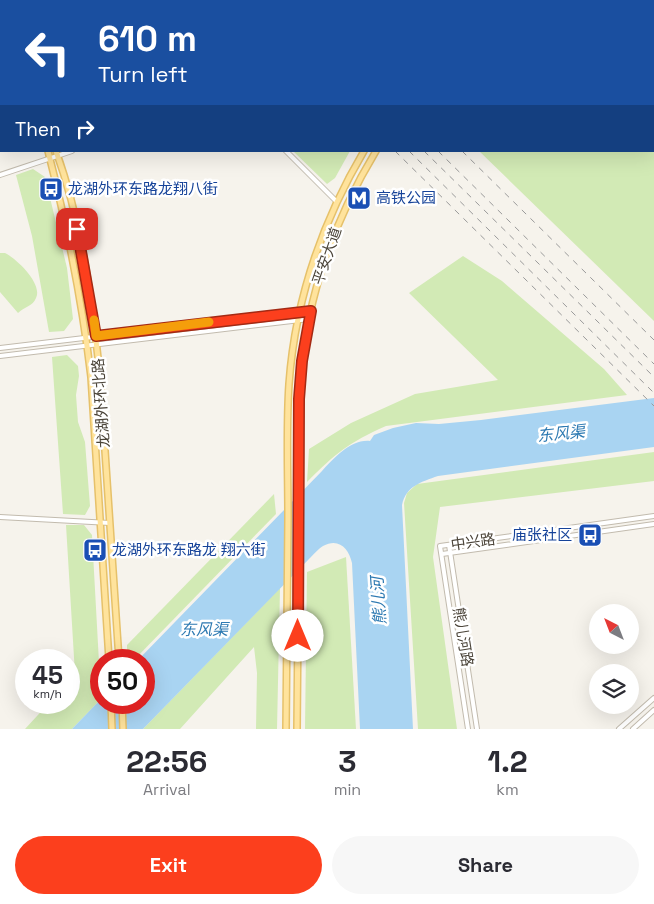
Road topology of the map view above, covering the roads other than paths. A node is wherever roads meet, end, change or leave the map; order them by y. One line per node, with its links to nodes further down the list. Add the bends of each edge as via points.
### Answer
1 (48, 152): 6 (main road, 龙湖外环北路)
2 (287, 152): 8 (street)
3 (363, 152): 8 (main road, 平安大道)
4 (375, 152): 9 (main road, 平安大道, via 338,224)
5 (57, 154): 6 (street); 13 (main road, 龙湖外环北路, via 78,232)
6 (50, 158): 7 (street); 14 (main road, 龙湖外环北路, via 74,258)
7 (0, 175)
8 (337, 202): 10 (main road, 平安大道, via 314,259)
9 (311, 311): 10 (street); 11 (main road, 平安大道)
10 (300, 312): 12 (main road, 平安大道); 13 (street)
11 (309, 319): 12 (street); 37 (main road, 平安大道, via 300,383)
12 (298, 320): 15 (street); 36 (main road, 平安大道, via 290,382)
13 (96, 336): 14 (street); 15 (main road, 龙湖外环北路)
14 (86, 337): 16 (main road, 龙湖外环北路); 17 (street)
15 (97, 345): 16 (street); 22 (main road, 龙湖外环北路)
16 (87, 346): 18 (street); 21 (main road, 龙湖外环北路)
17 (0, 348)
18 (0, 356)
19 (654, 516): 24 (street, 中兴路)
20 (0, 517): 21 (street)
21 (100, 523): 22 (street); 28 (main road, 龙湖外环北路)
22 (110, 523): 29 (main road, 龙湖外环北路)
23 (654, 524): 26 (street, 中兴路)
24 (449, 545): 25 (street, 中兴路); 26 (street, 熊儿河路)
25 (440, 546): 27 (street, 熊儿河路)
26 (450, 553): 27 (street, 中兴路); 39 (street, 熊儿河路)
27 (442, 554): 38 (street, 熊儿河路)
28 (108, 649)
29 (118, 649)
30 (654, 698): 40 (street)
31 (654, 710): 41 (street)
32 (111, 714): 34 (main road)
33 (122, 714): 35 (main road)
34 (112, 729)
35 (123, 729)
36 (286, 729)
37 (297, 729)
38 (468, 729)
39 (477, 729)
40 (619, 729)
41 (633, 729)

